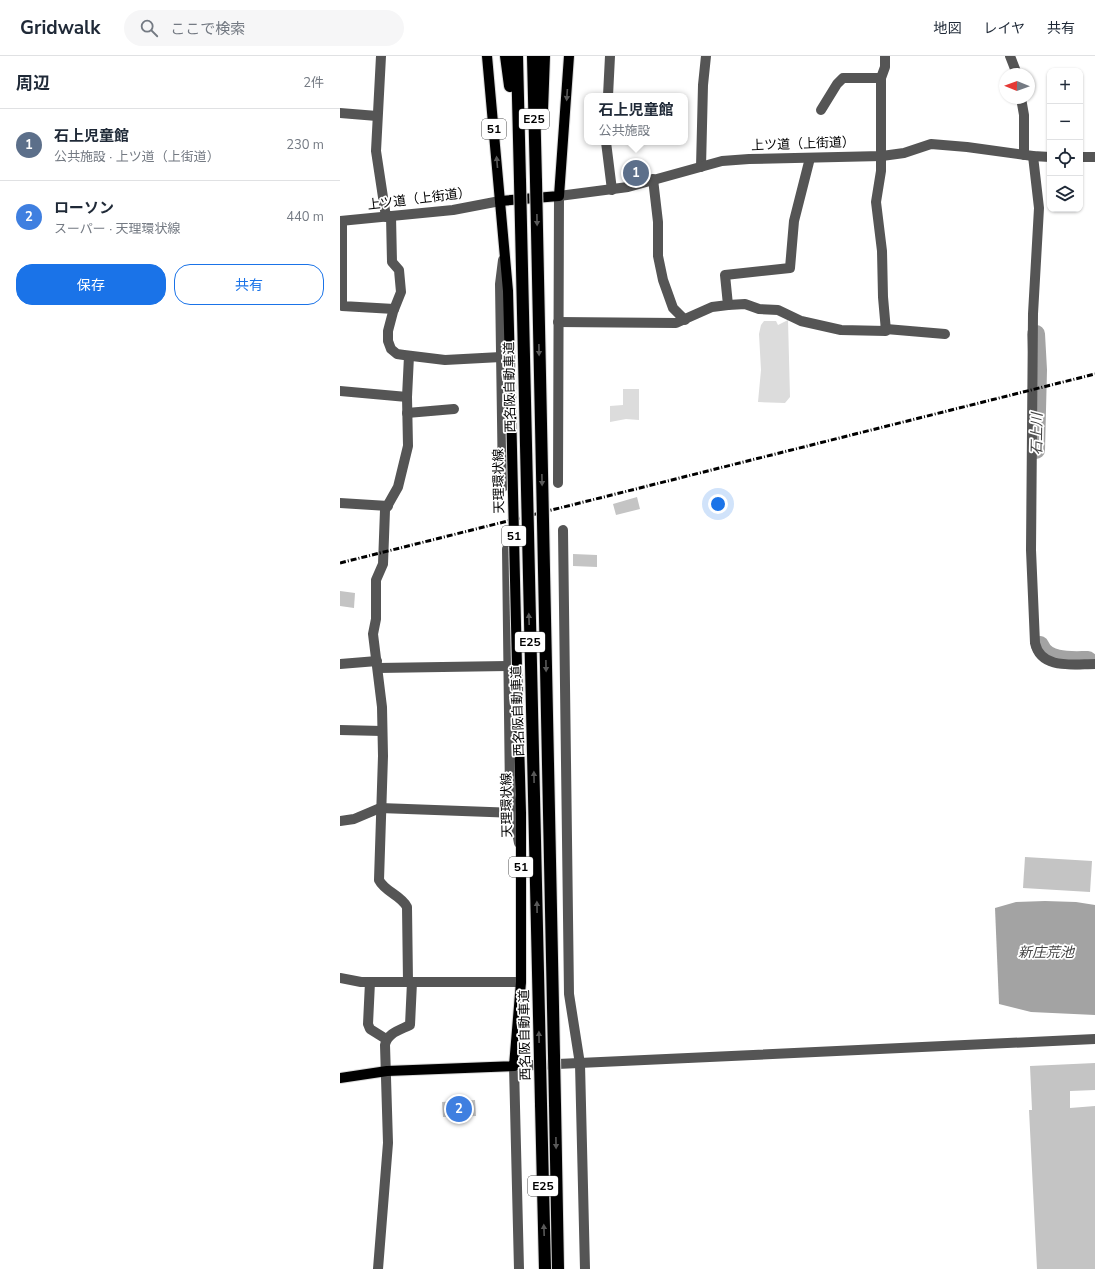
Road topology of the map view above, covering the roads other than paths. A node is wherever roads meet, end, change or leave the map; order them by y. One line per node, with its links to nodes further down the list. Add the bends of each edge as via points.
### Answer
1 (381, 56): 18 (street)
2 (487, 56): 32 (main road, 天理環状線 / 51, one-way to 2)
3 (506, 56): 26 (highway)
4 (517, 56): 26 (highway, 西名阪自動車道 / E25)
5 (533, 56): 27 (highway, E25)
6 (544, 56): 27 (highway, via 542,142)
7 (569, 56): 31 (main road, one-way to 31)
8 (610, 56): 14 (street)
9 (706, 56): 28 (street, via 702,86)
10 (885, 56): 13 (street)
11 (1010, 56): 12 (street)
12 (1015, 68)
13 (881, 78): 16 (street, via 843,78); 20 (street)
14 (608, 93)
15 (1022, 104): 21 (street)
16 (821, 110)
17 (340, 113): 18 (street)
18 (377, 116): 33 (street, via 376,151)
19 (606, 145): 30 (street)
20 (882, 156): 21 (street, 上ツ道（上街道）, via 930,144); 25 (street, 上ツ道（上街道）); 41 (street, via 876,202 882,251)
21 (1029, 156): 22 (street, 上ツ道（上街道）); 56 (street, via 1039,208 1033,314 1031,550 1035,643 1040,655 1052,662)
22 (1047, 157)
23 (1083, 157): 24 (street)
24 (1095, 157)
25 (810, 158): 28 (street, 上ツ道（上街道）, via 722,161); 37 (street, via 794,221 790,268 725,275)
26 (519, 164): 76 (highway, 西名阪自動車道 / E25, one-way to 26, bridge)
27 (536, 167): 77 (highway, E25, one-way to 77, bridge)
28 (701, 167): 29 (street, 上ツ道（上街道）)
29 (654, 179): 30 (street, 上ツ道（上街道）, via 628,188); 39 (street, via 658,256 663,280 673,308)
30 (612, 190): 31 (street, 上ツ道（上街道）)
31 (559, 196): 32 (main road); 40 (street)
32 (500, 201): 33 (street, 上ツ道（上街道）, via 453,210); 35 (main road, 天理環状線 / 51)
33 (389, 216): 34 (street, 上ツ道（上街道）); 38 (street, via 392,262 399,270 401,292)
34 (341, 221): 36 (street)
35 (504, 246): 44 (street, via 500,284); 58 (main road, 天理環状線 / 51, bridge, via 508,291 511,406)
36 (341, 278): 38 (street, via 342,306)
37 (728, 304): 39 (street, via 712,307); 41 (street, via 745,304 759,309 778,310 800,321 841,330 885,332)
38 (394, 310): 43 (street, via 388,341 391,349 397,354)
39 (685, 320): 40 (street, via 676,323)
40 (558, 322): 49 (street)
41 (886, 329): 42 (street)
42 (945, 334)
43 (409, 356): 44 (street, via 445,360); 46 (street)
44 (501, 357): 50 (street)
45 (340, 391): 46 (street)
46 (407, 397): 48 (street)
47 (454, 409): 48 (street)
48 (407, 413): 52 (street, via 408,446 398,487)
49 (558, 483)
50 (503, 488)
51 (340, 503): 52 (street)
52 (388, 506): 57 (street, via 383,564 376,580 376,619 373,634)
53 (563, 530): 70 (street, via 569,994)
54 (507, 549): 58 (street)
55 (340, 664): 57 (street)
56 (1095, 664)
57 (377, 665): 58 (street); 60 (street)
58 (512, 667): 62 (main road, 天理環状線 / 51)
59 (340, 730): 60 (street)
60 (382, 730): 61 (street)
61 (380, 808): 62 (street); 63 (street, via 354,819); 66 (street, via 379,880 382,886 404,901 407,908)
62 (516, 813): 67 (main road, 天理環状線 / 51, via 521,851)
63 (340, 821)
64 (340, 978): 65 (street)
65 (370, 982): 66 (street); 68 (street, via 368,1024)
66 (410, 982): 67 (street); 68 (street, via 410,1025)
67 (521, 982): 71 (main road, 天理環状線 / 51)
68 (386, 1039): 72 (street)
69 (1095, 1039): 70 (street)
70 (580, 1064): 71 (street); 78 (street)
71 (514, 1066): 72 (main road); 75 (street)
72 (387, 1071): 73 (main road); 74 (street, via 388,1143)
73 (340, 1078)
74 (378, 1269)
75 (519, 1269)
76 (545, 1269)
77 (558, 1269)
78 (585, 1269)

